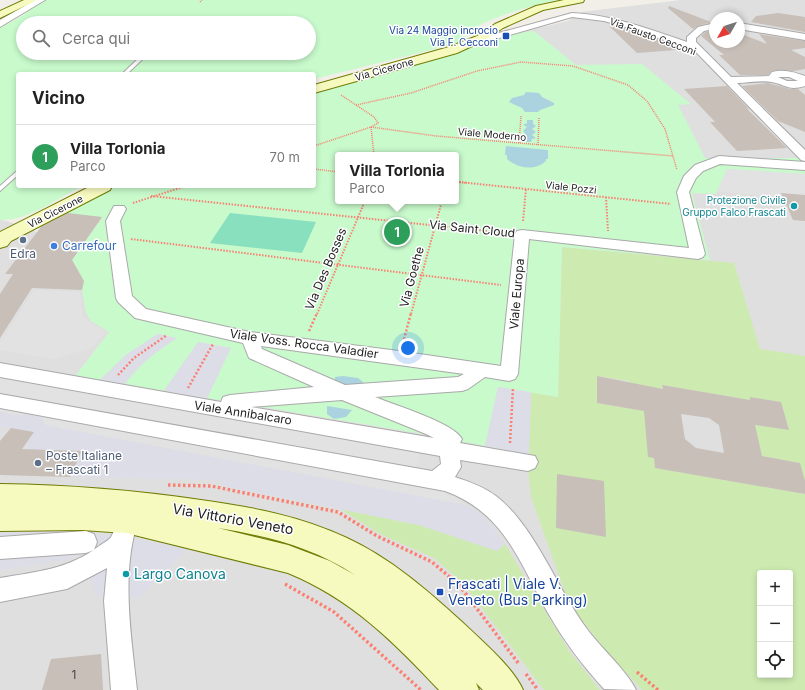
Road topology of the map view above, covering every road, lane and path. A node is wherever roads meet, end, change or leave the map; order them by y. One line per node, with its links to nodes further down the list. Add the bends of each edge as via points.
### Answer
1 (32, 0): 6 (main road)
2 (41, 0): 6 (street)
3 (202, 0): 5 (path)
4 (579, 0): 7 (main road, Via Cicerone, via 540,8)
5 (200, 2)
6 (3, 17)
7 (514, 19): 8 (street, via 509,24 519,28); 12 (main road, Via Cicerone)
8 (533, 27): 12 (street, Via Fausto Cecconi); 13 (street, Via Fausto Cecconi, via 572,16 588,15 608,19)
9 (709, 27): 13 (street, via 701,29 691,37 692,43)
10 (745, 27): 11 (street)
11 (805, 38)
12 (459, 47): 18 (main road, Via Cicerone)
13 (698, 49): 17 (street, Via Fausto Cecconi)
14 (139, 60): 15 (lane)
15 (126, 72)
16 (774, 79): 17 (street)
17 (730, 80): 29 (street, Via Fausto Cecconi)
18 (327, 85): 19 (main road, Via Cicerone); 20 (path)
19 (316, 88)
20 (356, 105): 23 (path, via 377,121 378,123); 28 (path, via 411,93 478,71 521,62 573,66 628,85 647,101 665,129)
21 (521, 116): 24 (path)
22 (539, 118): 26 (path)
23 (371, 127): 24 (path, Viale Moderno); 25 (path, Viale Moderno); 27 (path)
24 (519, 144): 26 (path, Viale Moderno)
25 (316, 145)
26 (538, 145): 28 (path, Viale Moderno)
27 (374, 152)
28 (673, 156): 39 (path)
29 (805, 157)
30 (805, 166): 39 (street, via 719,160 699,168 690,176)
31 (316, 169): 32 (path)
32 (335, 172)
33 (16, 174): 37 (lane)
34 (459, 182): 38 (path, Viale Pozzi)
35 (100, 188): 50 (main road, Via Cicerone)
36 (179, 188): 40 (path)
37 (0, 189)
38 (526, 189): 41 (path, Viale Pozzi); 48 (path)
39 (683, 192): 44 (street)
40 (151, 196): 45 (path); 46 (path, Via Saint Cloud)
41 (606, 197): 44 (path, Viale Pozzi); 51 (path)
42 (364, 204): 46 (path, Via Des Bosses)
43 (441, 204): 47 (path, Via Goethe)
44 (685, 205): 51 (street, Via Saint Cloud, via 698,254)
45 (119, 209): 49 (street, Viale Voss. Rocca Valadier, via 113,221)
46 (358, 216): 47 (path, Via Saint Cloud); 52 (path, Via Des Bosses)
47 (436, 224): 48 (path, Via Saint Cloud); 53 (path, Via Goethe)
48 (522, 234): 51 (street, Via Saint Cloud); 54 (street, Viale Europa)
49 (115, 237): 52 (path); 56 (street, Viale Voss. Rocca Valadier, via 124,298 140,314)
50 (2, 239)
51 (609, 244)
52 (338, 265): 53 (path); 57 (path, Via Des Bosses)
53 (422, 275): 54 (path); 59 (path, Via Goethe)
54 (517, 287): 63 (street, Viale Europa)
55 (166, 336): 62 (path, via 134,358)
56 (250, 338): 57 (street, Viale Voss. Rocca Valadier); 64 (street, via 255,352)
57 (303, 344): 59 (street, Viale Voss. Rocca Valadier)
58 (213, 345): 65 (path)
59 (399, 357): 61 (street, Viale Voss. Rocca Valadier)
60 (0, 370): 68 (street, Viale Annibalcaro)
61 (482, 370): 63 (street, Viale Voss. Rocca Valadier); 64 (street, via 462,384)
62 (116, 377)
63 (511, 382): 69 (path)
64 (345, 393): 67 (street); 68 (street, via 433,428)
65 (184, 394)
66 (0, 401): 71 (street)
67 (230, 402)
68 (449, 444): 70 (street, Viale Annibalcaro); 71 (street, via 451,467 442,476)
69 (509, 451)
70 (528, 462)
71 (435, 478): 83 (street, via 469,490 498,510 520,537 573,631)
72 (0, 496): 74 (main road, Via Vittorio Veneto)
73 (0, 518): 74 (main road, Via Vittorio Veneto, via 88,517)
74 (127, 522): 78 (street, via 96,563 82,571); 79 (street, via 116,602); 81 (main road, Via Vittorio Veneto, via 272,553 319,571 355,592 395,623 433,658); 82 (main road, Via Vittorio Veneto, via 252,520 301,532 344,551 376,571 416,603)
75 (86, 542): 76 (street)
76 (0, 548)
77 (281, 581): 80 (path, via 334,612 384,654)
78 (0, 590)
79 (124, 690)
80 (421, 690)
81 (462, 690)
82 (506, 690)
83 (623, 690)

